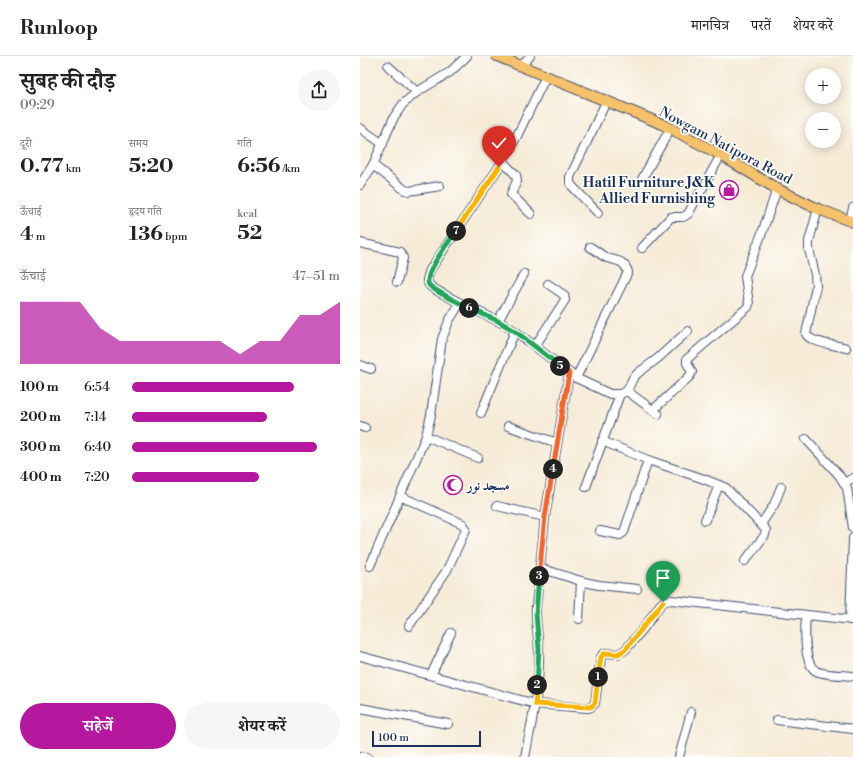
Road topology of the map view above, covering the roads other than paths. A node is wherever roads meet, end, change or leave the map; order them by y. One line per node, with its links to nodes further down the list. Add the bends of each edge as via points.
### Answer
1 (467, 56): 7 (street, via 450,72)
2 (497, 56): 5 (main road, Nowgam Natipora Road)
3 (530, 56): 5 (street)
4 (388, 66): 7 (street)
5 (521, 66): 6 (main road, Nowgam Natipora Road)
6 (546, 76): 8 (main road, Nowgam Natipora Road); 13 (street)
7 (417, 92): 11 (street, via 403,104 394,117)
8 (606, 102): 10 (main road, Nowgam Natipora Road); 21 (street, via 570,177 572,186)
9 (360, 128): 11 (street)
10 (670, 129): 12 (main road, Nowgam Natipora Road); 15 (street)
11 (383, 144): 14 (street)
12 (721, 155): 18 (main road, Nowgam Natipora Road); 26 (street, via 688,214 683,217 671,217)
13 (502, 161): 22 (street, via 517,178 511,191 512,196); 30 (street, via 428,274 429,284)
14 (373, 165): 16 (street); 17 (street, via 405,190)
15 (641, 181)
16 (360, 184)
17 (440, 186)
18 (777, 189): 20 (main road, Nowgam Natipora Road); 39 (street, via 745,276 748,307 687,359 692,372 690,376 656,412)
19 (853, 208): 23 (street)
20 (818, 209): 23 (main road, Nowgam Natipora Road); 35 (street, via 809,241 816,286 806,334 813,340)
21 (598, 213)
22 (531, 214)
23 (851, 221)
24 (360, 243): 28 (street, via 400,252 403,258)
25 (590, 247): 38 (street, via 607,258 621,261 628,272)
26 (642, 248)
27 (524, 274): 31 (street)
28 (397, 282)
29 (548, 284): 34 (street, via 564,295 565,300)
30 (460, 303): 31 (street); 42 (street, via 442,339)
31 (498, 321): 32 (street)
32 (515, 331): 34 (street); 40 (street)
33 (688, 331): 39 (street, via 633,378)
34 (536, 346): 38 (street)
35 (846, 348)
36 (360, 365): 37 (street)
37 (370, 369)
38 (573, 375): 39 (street, via 610,394); 45 (street)
39 (624, 393): 44 (street)
40 (481, 413)
41 (508, 426): 45 (street)
42 (426, 436): 46 (street); 53 (street)
43 (806, 439): 49 (street)
44 (602, 441): 47 (street); 51 (street)
45 (558, 443): 55 (street)
46 (478, 458)
47 (648, 460): 50 (street); 59 (street, via 624,532 620,535)
48 (853, 478): 49 (street)
49 (844, 483): 58 (street, via 849,493)
50 (719, 485): 56 (street); 57 (street, via 735,496)
51 (586, 487)
52 (781, 487): 57 (street, via 774,505)
53 (400, 496): 62 (street); 69 (street, via 463,524 466,529 447,570)
54 (497, 506): 55 (street)
55 (545, 517): 63 (street)
56 (706, 520)
57 (761, 524): 61 (street, via 766,532)
58 (853, 528)
59 (600, 531)
60 (853, 538): 68 (street)
61 (745, 561)
62 (370, 566)
63 (540, 568): 64 (street); 74 (street, via 536,614 539,659)
64 (581, 581): 65 (street); 67 (street)
65 (636, 589)
66 (806, 615): 68 (street); 73 (street, via 804,635 813,668 821,672); 74 (street, via 667,600 660,605 625,650 618,654 605,653 601,657 594,705 588,708)
67 (579, 619)
68 (852, 620)
69 (410, 626)
70 (451, 632): 72 (street)
71 (360, 656): 72 (street)
72 (431, 675): 74 (street)
73 (853, 676)
74 (535, 704): 82 (street)
75 (360, 708): 78 (street)
76 (691, 712): 83 (street)
77 (777, 720): 79 (street)
78 (448, 724)
79 (853, 729)
80 (360, 756): 81 (street)
81 (367, 757)
82 (525, 757)
83 (679, 757)

